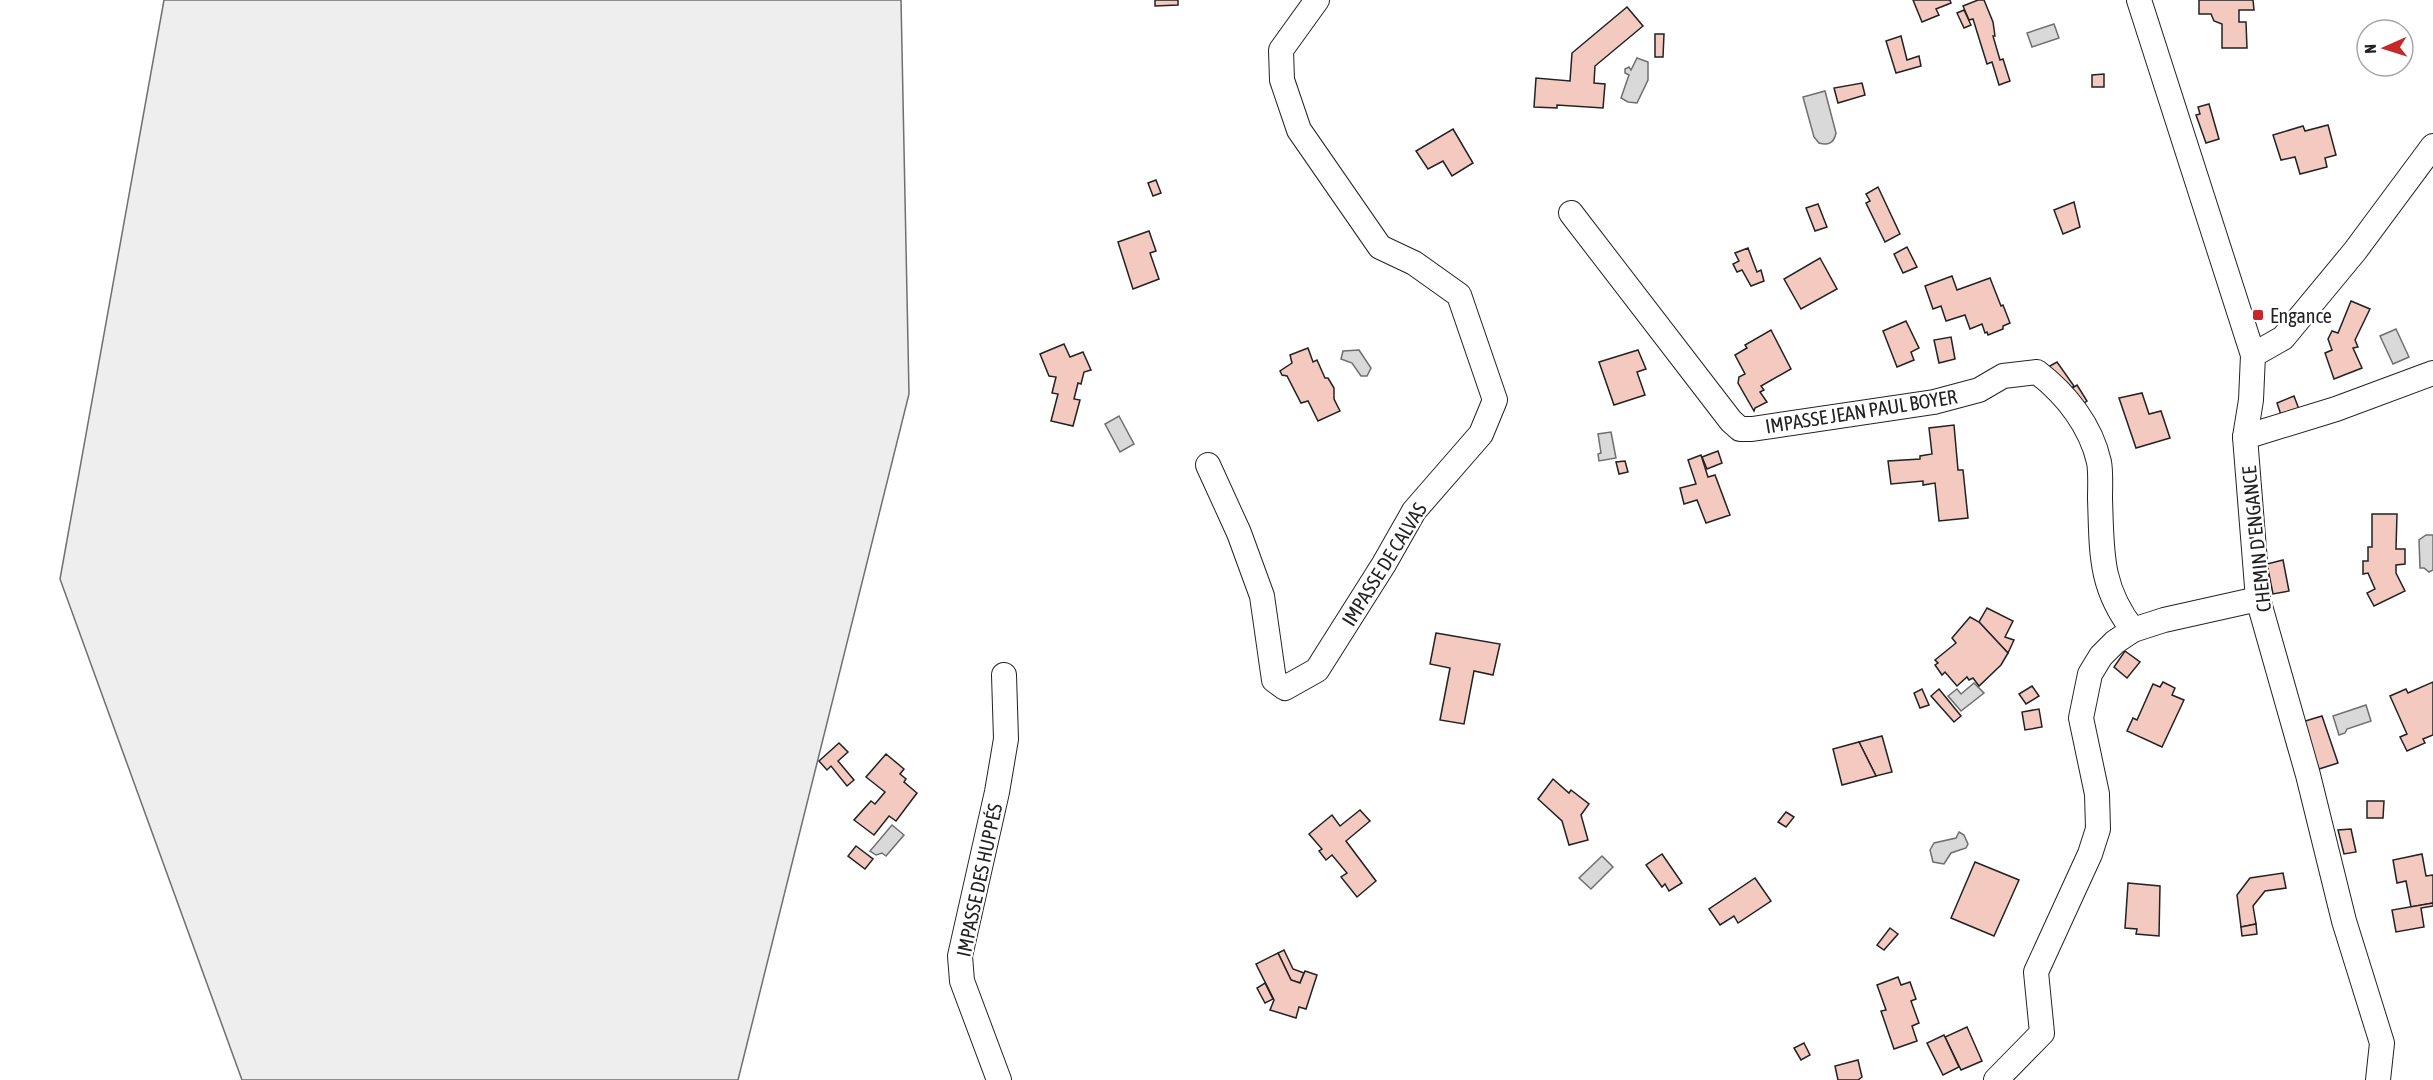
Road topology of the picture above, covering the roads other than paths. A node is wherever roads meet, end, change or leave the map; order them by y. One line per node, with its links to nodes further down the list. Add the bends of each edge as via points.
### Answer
1 (1317, 0): 8 (street, IMPASSE DE CALVAS, via 1281,50 1282,80 1299,130 1380,247 1414,263 1459,296 1496,400 1481,434 1414,511 1317,670 1285,688 1274,680 1262,596)
2 (2139, 0): 5 (street, CHEMIN D'ENGANCE)
3 (2433, 146): 5 (street, via 2355,251 2283,338)
4 (1571, 213): 10 (street, IMPASSE JEAN PAUL BOYER, via 1740,429 1934,402 1979,390 2004,376 2037,372 2064,396 2093,441 2100,464 2102,559 2114,602)
5 (2253, 355): 7 (street, CHEMIN D'ENGANCE)
6 (2433, 373): 7 (street, via 2336,410)
7 (2245, 437): 9 (street, CHEMIN D'ENGANCE)
8 (1208, 465)
9 (2258, 599): 10 (street); 14 (street, CHEMIN D'ENGANCE, via 2344,921 2382,1043)
10 (2133, 630): 13 (street, via 2101,656 2085,692 2081,718 2097,795 2098,830 2036,972 2042,1033)
11 (1004, 675): 12 (street, IMPASSE DES HUPPÉS, via 1006,739 960,956 962,981)
12 (999, 1080)
13 (1996, 1080)
14 (2378, 1080)

